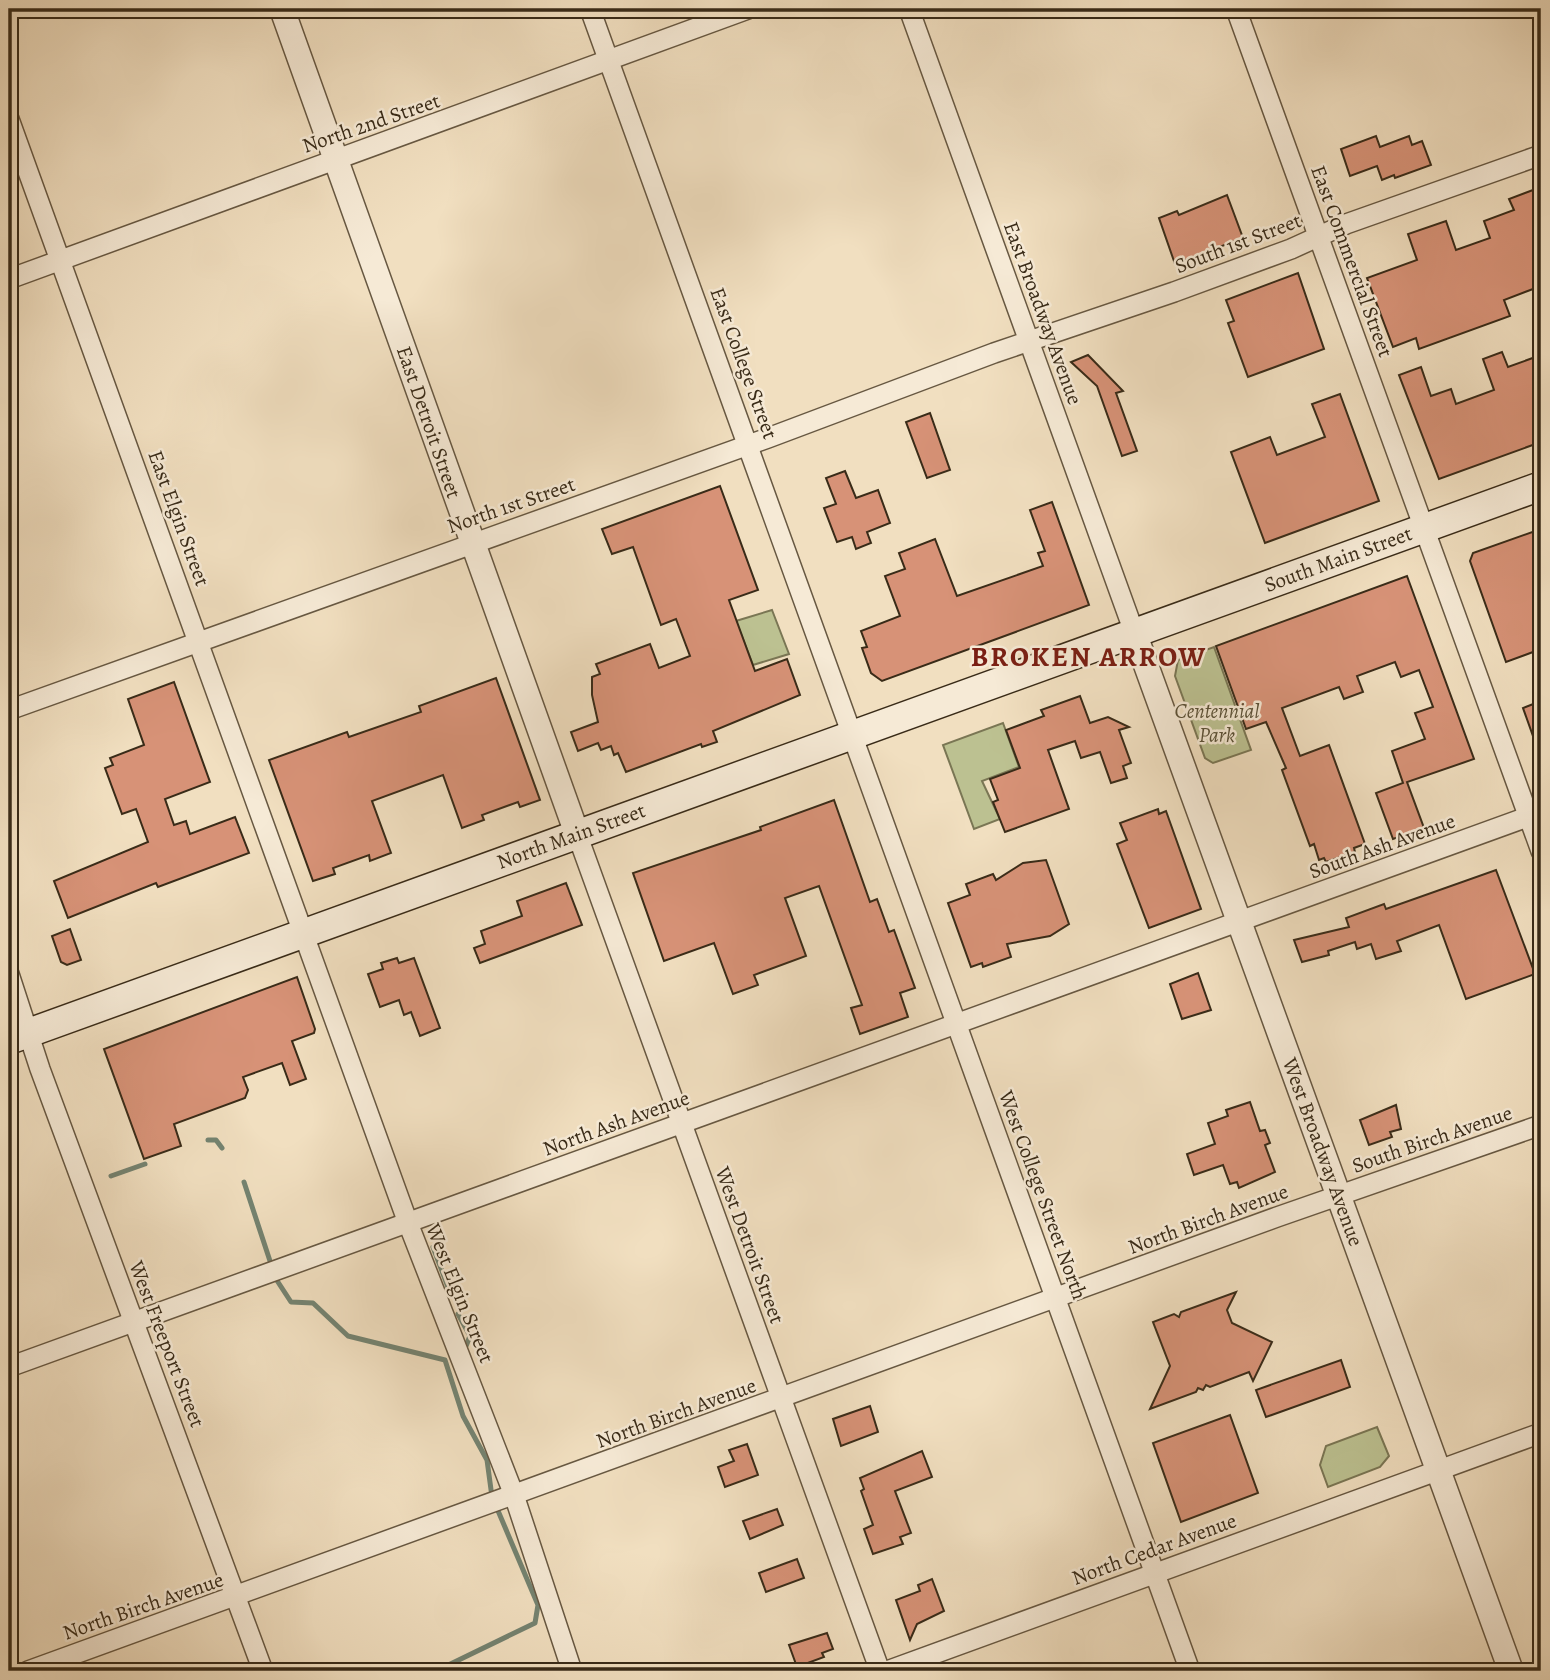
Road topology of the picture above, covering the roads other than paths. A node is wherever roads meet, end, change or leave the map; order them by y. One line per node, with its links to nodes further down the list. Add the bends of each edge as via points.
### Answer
1 (282, 9): 9 (street, East Detroit Street)
2 (590, 9): 6 (street, East College Street)
3 (748, 9): 6 (street, North 2nd Street)
4 (909, 9): 13 (street, East Broadway Avenue)
5 (1236, 9): 10 (street, East Commercial Street)
6 (608, 60): 9 (street, North 2nd Street); 14 (street, East College Street)
7 (9, 119): 11 (street, East Elgin Street)
8 (1541, 155): 10 (street, South 1st Street)
9 (336, 159): 11 (street, North 2nd Street); 17 (street, East Detroit Street)
10 (1319, 237): 13 (street, South 1st Street); 16 (street, East Commercial Street)
11 (60, 260): 12 (street, North 2nd Street); 19 (street, East Elgin Street)
12 (9, 279)
13 (1028, 342): 14 (street, North 1st Street); 18 (street, East Broadway Avenue)
14 (749, 445): 17 (street, North 1st Street); 21 (street, East College Street)
15 (1541, 486): 16 (main road, South Main Street)
16 (1424, 528): 18 (main road, South Main Street); 22 (street, East Commercial Street)
17 (472, 543): 19 (street, North 1st Street); 23 (street, East Detroit Street)
18 (1134, 632): 21 (main road, North Main Street); 25 (street, West Broadway Avenue)
19 (199, 640): 20 (street, North 1st Street); 26 (street, East Elgin Street)
20 (9, 710)
21 (853, 734): 23 (main road, North Main Street); 28 (street, West College Street North)
22 (1535, 814): 24 (street, East Commercial Street); 25 (street, South Ash Avenue)
23 (578, 834): 26 (main road, North Main Street); 30 (street, West Detroit Street)
24 (1541, 851)
25 (1239, 921): 28 (street, North Ash Avenue); 32 (street, West Broadway Avenue)
26 (304, 933): 29 (main road, North Main Street); 33 (street, West Elgin Street)
27 (9, 974): 29 (street, West Freeport Street)
28 (956, 1024): 30 (street, North Ash Avenue); 34 (street, West College Street North)
29 (18, 1037): 35 (street, West Freeport Street)
30 (682, 1124): 33 (street, North Ash Avenue); 37 (street, West Detroit Street)
31 (1541, 1125): 32 (street, South Birch Avenue)
32 (1339, 1196): 34 (street, North Birch Avenue); 39 (street, West Broadway Avenue)
33 (408, 1223): 35 (street, North Ash Avenue); 40 (street, West Elgin Street)
34 (1057, 1299): 37 (street, North Birch Avenue); 41 (street, West College Street North)
35 (135, 1322): 36 (street, North Ash Avenue); 42 (street, West Freeport Street)
36 (9, 1367)
37 (782, 1399): 40 (street, North Birch Avenue); 46 (street, West Detroit Street)
38 (1541, 1433): 39 (street, North Cedar Avenue)
39 (1437, 1470): 41 (street, North Cedar Avenue); 49 (street, West Broadway Avenue)
40 (508, 1498): 42 (street, North Birch Avenue); 45 (street, West Elgin Street)
41 (1155, 1574): 47 (street, North Cedar Avenue); 48 (street, West College Street North)
42 (237, 1598): 43 (street, North Birch Avenue); 44 (street, West Freeport Street)
43 (27, 1671)
44 (263, 1671)
45 (572, 1671)
46 (880, 1671)
47 (887, 1671)
48 (1190, 1671)
49 (1511, 1671)

